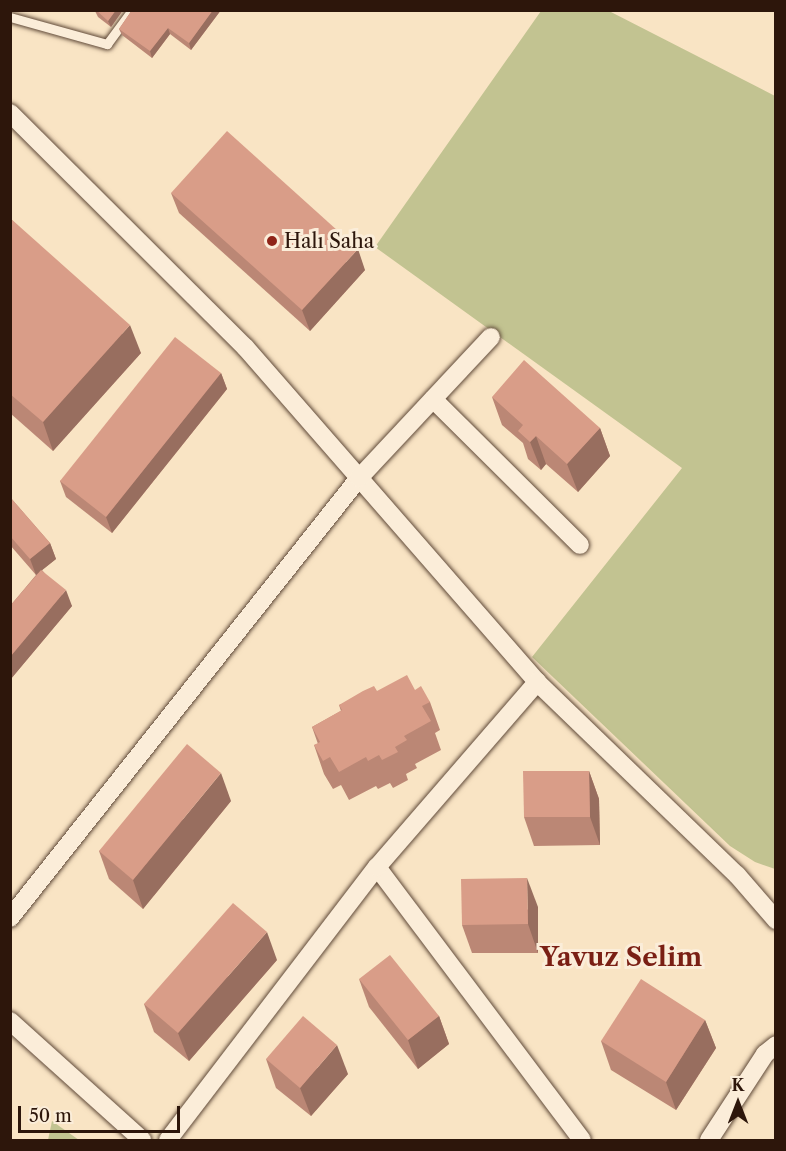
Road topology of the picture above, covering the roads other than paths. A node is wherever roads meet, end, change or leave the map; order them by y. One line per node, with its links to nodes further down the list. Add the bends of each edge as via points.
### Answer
1 (132, 10): 2 (lane, via 106,44)
2 (10, 17)
3 (10, 113): 6 (street, via 245,347)
4 (491, 337): 5 (street)
5 (433, 399): 6 (street); 7 (street)
6 (359, 478): 8 (street); 10 (street)
7 (580, 545)
8 (537, 682): 9 (street); 11 (street, via 737,875)
9 (377, 867): 15 (street); 16 (street)
10 (10, 918)
11 (776, 921)
12 (10, 1021): 14 (street)
13 (776, 1045): 17 (street, via 765,1054)
14 (142, 1140)
15 (168, 1140)
16 (582, 1140)
17 (709, 1140)

